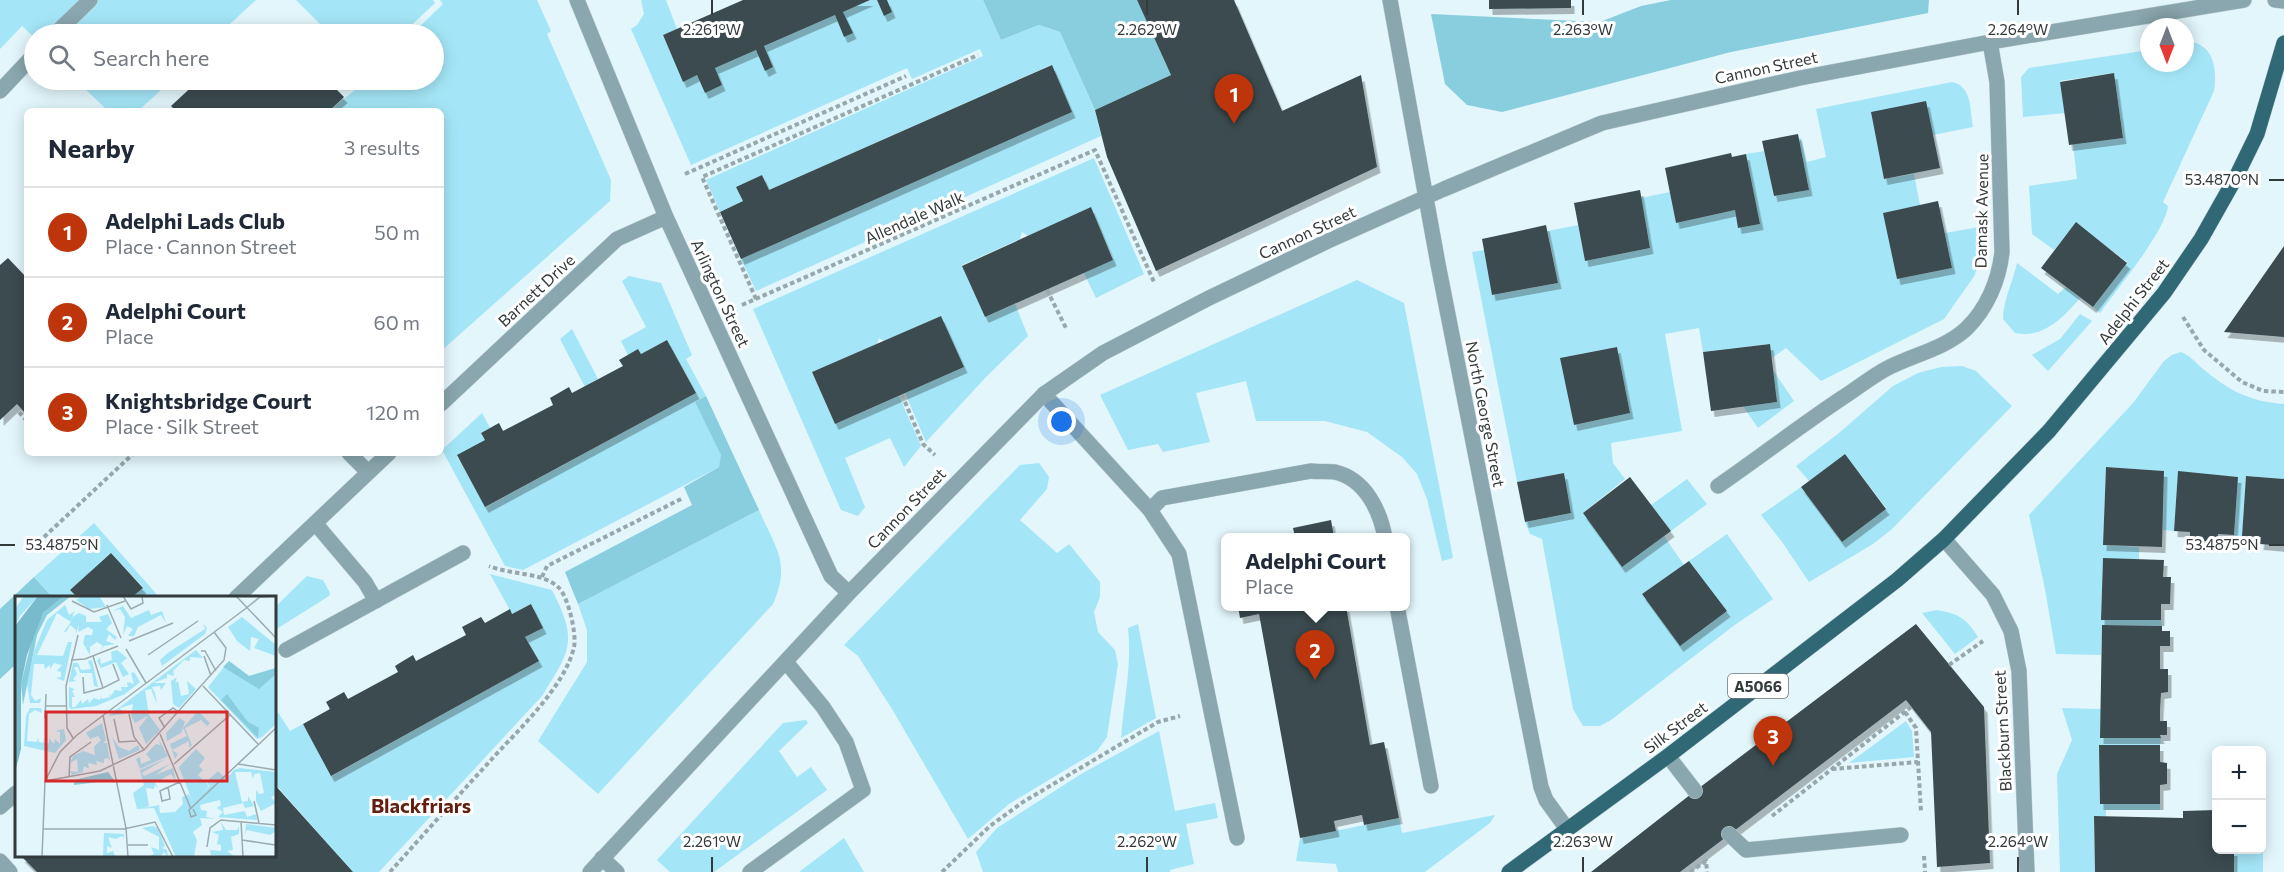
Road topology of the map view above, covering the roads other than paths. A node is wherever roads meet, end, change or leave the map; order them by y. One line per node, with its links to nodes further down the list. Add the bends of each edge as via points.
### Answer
1 (90, 0): 7 (street)
2 (577, 0): 13 (street, Arlington Street)
3 (1390, 0): 12 (street, North George Street)
4 (2244, 0): 8 (street, Cannon Street)
5 (2275, 0): 6 (street)
6 (2284, 1)
7 (65, 24)
8 (1990, 42): 12 (street, Cannon Street, via 1800,78 1602,123); 19 (street, Damask Avenue, via 1997,82 2001,252 2000,269 1983,309 1953,340 1885,370)
9 (2284, 43): 23 (main road, Adelphi Street / A5066, via 2257,134 2201,239 2109,362)
10 (24, 66): 11 (street)
11 (0, 91)
12 (1425, 198): 14 (street, Cannon Street, via 1209,298 1103,353); 36 (street, North George Street, via 1541,787)
13 (666, 217): 15 (street, Barnett Drive, via 617,238); 25 (street, Arlington Street, via 831,576)
14 (1044, 394): 20 (street); 25 (street, Cannon Street)
15 (444, 401)
16 (352, 456): 18 (street)
17 (386, 456): 18 (street)
18 (368, 472): 21 (street)
19 (1718, 486)
20 (1150, 510): 22 (street, via 1162,498 1311,471 1335,472 1364,489 1376,507); 39 (street, via 1179,554)
21 (315, 523): 26 (street); 27 (street, via 365,582)
22 (1384, 533)
23 (1944, 539): 31 (main road, Silk Street / A5066, via 1897,580); 47 (street, Blackburn Street, via 1993,595 2011,631 2019,671)
24 (463, 553): 27 (street)
25 (849, 593): 30 (street, Cannon Street)
26 (237, 596)
27 (376, 601): 29 (street)
28 (1399, 611): 32 (street)
29 (286, 650)
30 (786, 662): 40 (street, Cannon Street); 45 (street, via 846,742 863,790)
31 (1668, 756): 33 (street); 36 (main road, Silk Street / A5066)
32 (1431, 786)
33 (1695, 790)
34 (15, 794): 35 (street)
35 (0, 807)
36 (1567, 829): 46 (main road, Silk Street / A5066)
37 (1729, 834): 38 (street, via 1746,850)
38 (1901, 835)
39 (1237, 838)
40 (602, 858): 43 (street, Cannon Street); 44 (street)
41 (0, 861): 42 (street)
42 (10, 872)
43 (590, 872)
44 (617, 872)
45 (750, 872)
46 (1509, 872)
47 (2026, 872)

